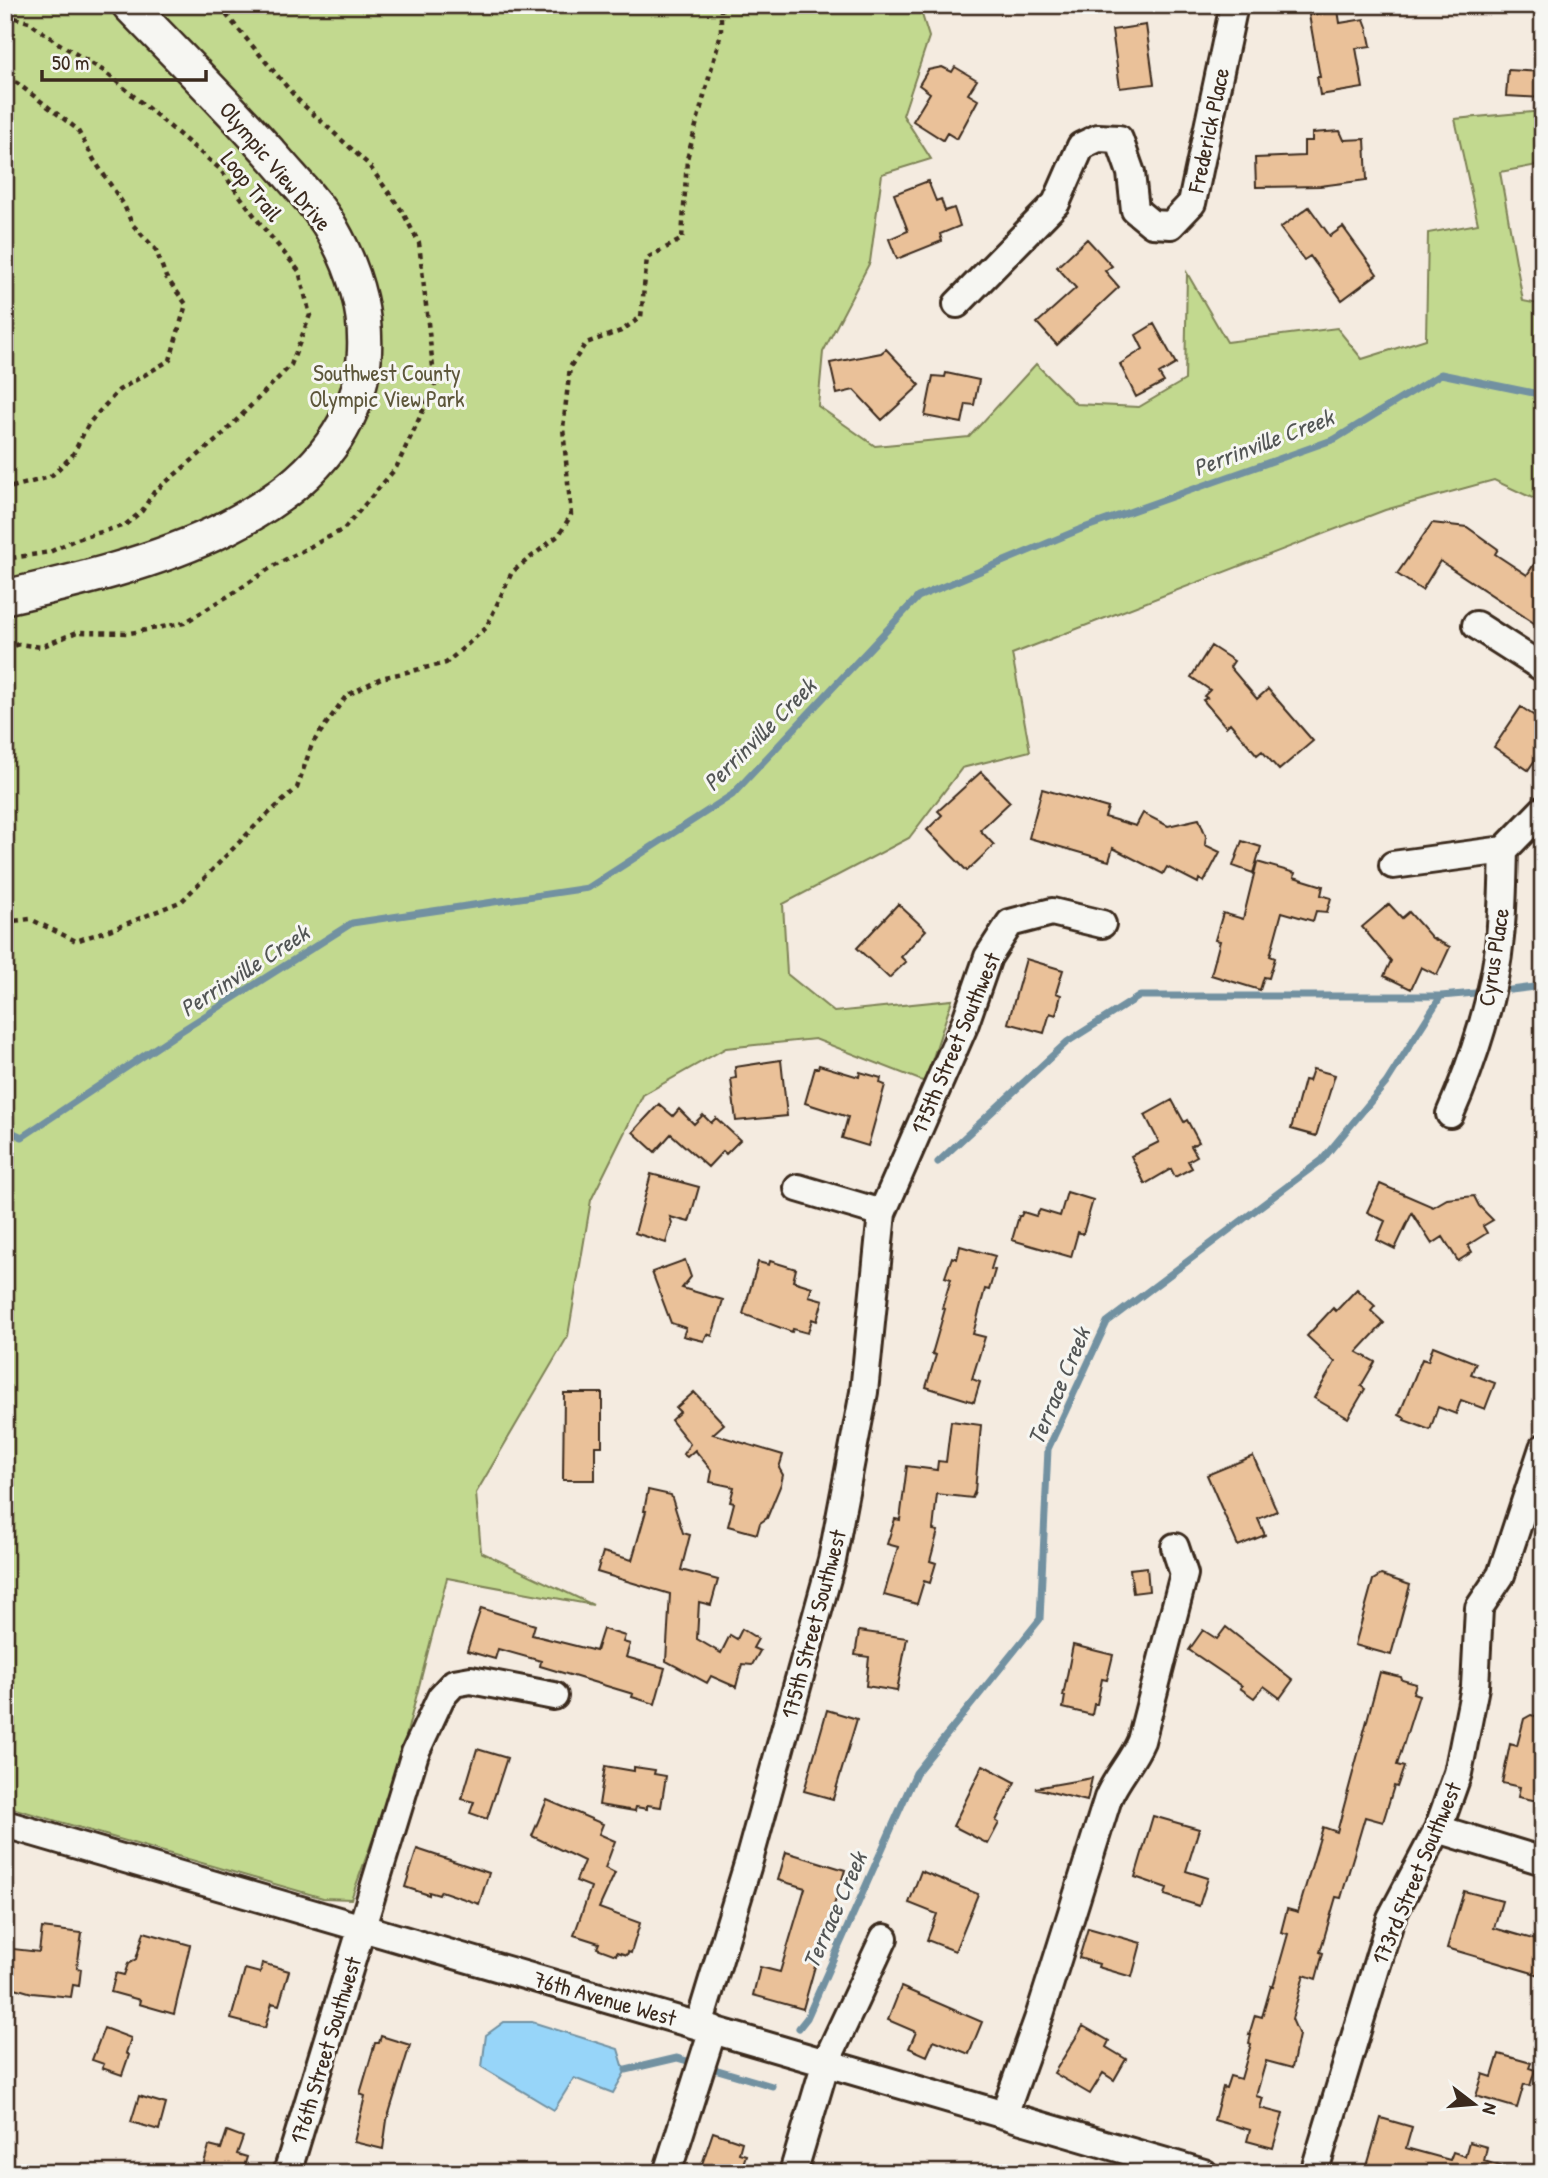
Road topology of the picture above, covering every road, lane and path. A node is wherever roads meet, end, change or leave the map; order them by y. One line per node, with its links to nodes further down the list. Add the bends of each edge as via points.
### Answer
1 (129, 5): 10 (main road, Olympic View Drive, via 256,138 329,225 359,295 365,350 362,376 346,421 330,447 295,483 248,516 152,558)
2 (218, 5): 12 (path, via 298,100 368,164 402,211 419,243 435,385 396,468 344,529 275,565 184,623 130,633 76,632 41,647 19,644)
3 (721, 5): 17 (path, via 721,33 687,159 682,239 647,258 640,317 621,331 586,343 570,367 563,428 571,515 559,535 512,572 486,628 446,663 381,678 346,696 312,744 298,788 182,901 76,942 30,919)
4 (1234, 5): 7 (street, Frederick Place, via 1192,202 1171,225 1152,224 1135,210 1131,173 1119,139 1098,138 1081,146 1056,203)
5 (5, 15): 9 (path, Loop Trail, via 30,22 104,71 220,169 299,271 310,315 291,365 219,438 154,492 142,511 125,525 50,552)
6 (5, 80): 8 (path, via 17,83 77,129 132,224 156,250 166,277 186,304 170,360 119,390 89,423 72,456 50,477)
7 (957, 304)
8 (5, 489)
9 (5, 559)
10 (5, 597)
11 (1476, 625): 13 (street)
12 (5, 648)
13 (1543, 668)
14 (1543, 810): 15 (street)
15 (1504, 850): 16 (street); 19 (street, Cyrus Place, via 1500,939 1488,1002 1467,1075)
16 (1393, 865)
17 (5, 922)
18 (1102, 924): 21 (street, 175th Street Southwest, via 1052,912 1010,923 988,957 964,1026)
19 (1450, 1114)
20 (798, 1188): 21 (street)
21 (883, 1213): 30 (street, 175th Street Southwest, via 864,1392 832,1560)
22 (1543, 1448): 26 (street, 173rd Street Southwest, via 1501,1575 1479,1608 1468,1727)
23 (1175, 1547): 32 (street, via 1184,1574 1141,1741 1108,1798)
24 (554, 1696): 28 (street, 176th Street Southwest, via 471,1680 454,1683 441,1697 415,1753)
25 (5, 1824): 28 (street, 76th Avenue West)
26 (1438, 1829): 27 (street); 38 (street, 173rd Street Southwest, via 1391,1918)
27 (1543, 1860)
28 (362, 1926): 30 (street, 76th Avenue West); 34 (street, 176th Street Southwest)
29 (884, 1938): 31 (street)
30 (706, 2027): 31 (street, 76th Avenue West); 35 (street, 175th Street Southwest)
31 (826, 2062): 32 (street, 76th Avenue West); 36 (street)
32 (1004, 2115): 33 (street, 76th Avenue West)
33 (1160, 2167): 37 (street, 76th Avenue West)
34 (287, 2173)
35 (667, 2173)
36 (793, 2173)
37 (1203, 2173)
38 (1314, 2173)

